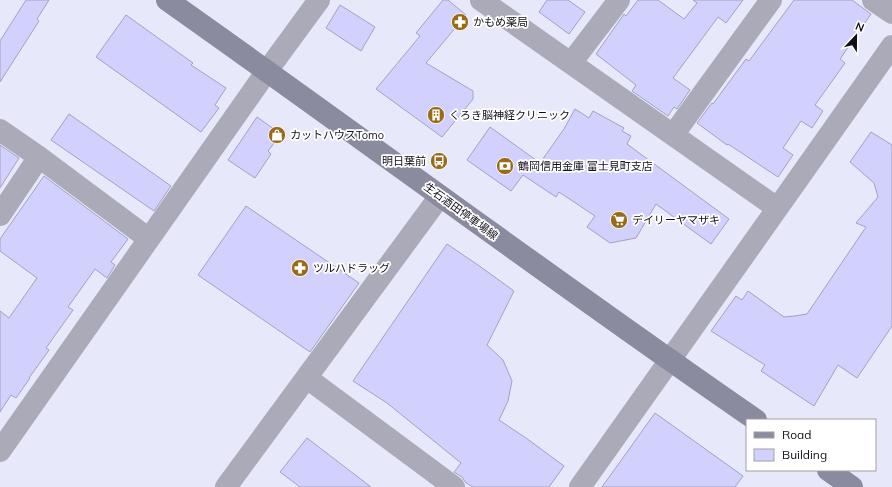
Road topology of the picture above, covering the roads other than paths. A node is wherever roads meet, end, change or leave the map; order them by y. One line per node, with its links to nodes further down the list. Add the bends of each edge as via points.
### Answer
1 (167, 0): 10 (main road, 生石酒田停車場線)
2 (319, 0): 10 (street)
3 (481, 0): 9 (street)
4 (619, 0): 9 (street)
5 (771, 0): 12 (street)
6 (873, 0): 7 (street)
7 (892, 13)
8 (892, 46): 15 (street)
9 (571, 63): 12 (street)
10 (267, 71): 14 (main road, 生石酒田停車場線); 17 (street)
11 (0, 130): 13 (street)
12 (673, 135): 15 (street)
13 (39, 157): 16 (street); 17 (street)
14 (440, 196): 18 (main road, 生石酒田停車場線); 19 (street)
15 (777, 208): 18 (street)
16 (0, 214)
17 (148, 240): 21 (street)
18 (670, 361): 20 (main road, 生石酒田停車場線); 25 (street)
19 (307, 378): 23 (street); 24 (street)
20 (755, 419)
21 (0, 451)
22 (829, 471): 26 (main road)
23 (226, 487)
24 (454, 487)
25 (580, 487)
26 (852, 487)

